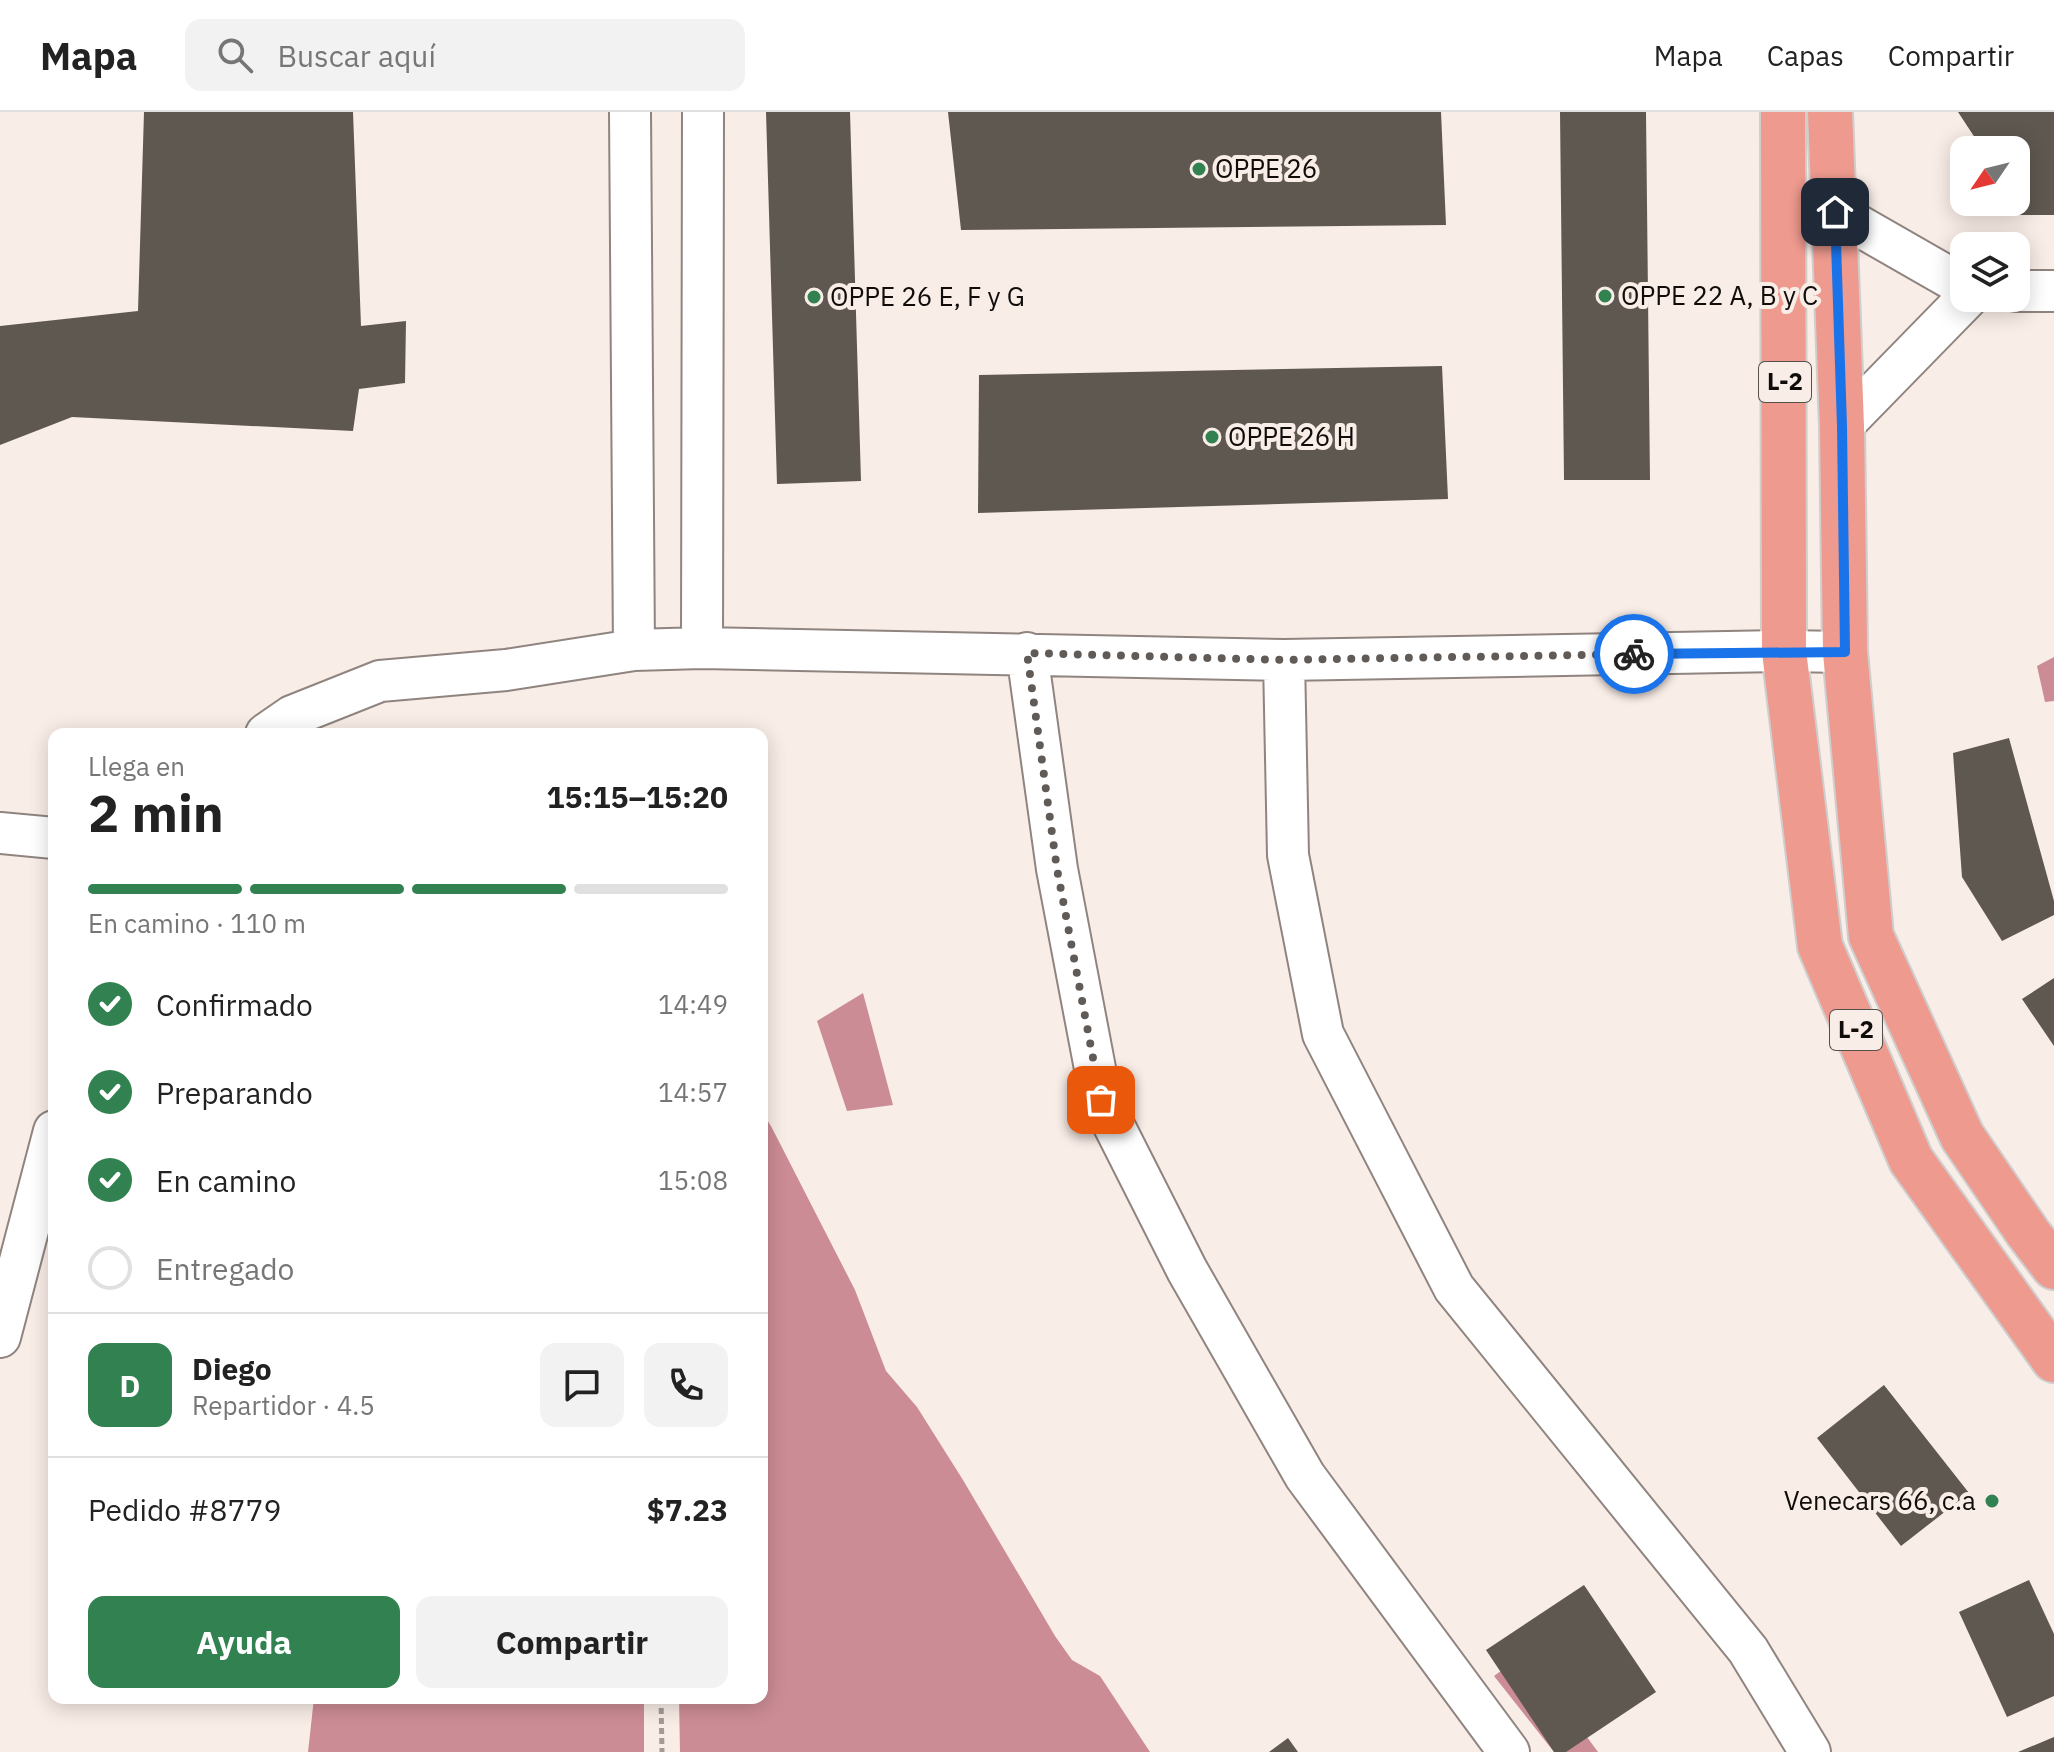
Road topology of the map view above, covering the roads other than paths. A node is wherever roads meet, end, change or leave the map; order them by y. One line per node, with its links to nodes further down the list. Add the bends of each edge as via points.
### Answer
1 (630, 112): 12 (street)
2 (703, 112): 11 (street)
3 (1783, 112): 13 (main road, L-2)
4 (1830, 112): 5 (main road, L-2)
5 (1835, 212): 6 (street); 10 (main road, L-2)
6 (1950, 278)
7 (2030, 291): 8 (street)
8 (2054, 291)
9 (1953, 312): 10 (street)
10 (1842, 426): 14 (main road, L-2)
11 (702, 648): 12 (street); 15 (street)
12 (634, 650): 17 (street, via 506,670 380,681)
13 (1784, 651): 14 (street); 16 (street); 23 (main road, L-2, via 1820,946 1911,1160)
14 (1845, 652): 21 (main road, L-2, via 1871,936 1962,1136)
15 (1027, 653): 16 (street); 24 (street, via 1057,869 1101,1100 1187,1270 1305,1476)
16 (1284, 660): 25 (street, via 1288,855 1323,1034 1454,1288 1748,1650)
17 (275, 728)
18 (0, 833): 19 (street)
19 (48, 837)
20 (48, 1154): 22 (street)
21 (2054, 1267)
22 (0, 1337)
23 (2054, 1360)
24 (1509, 1752)
25 (1810, 1752)

